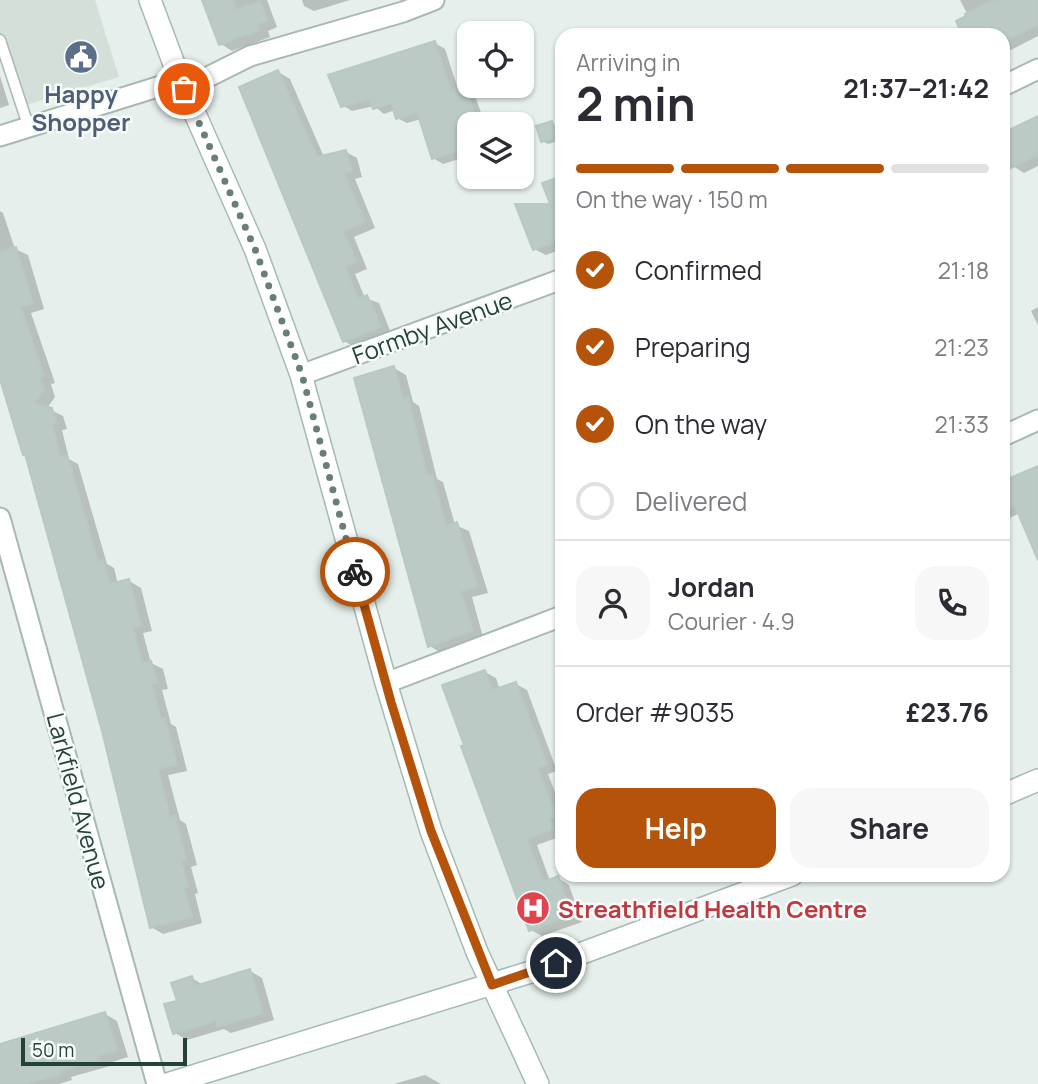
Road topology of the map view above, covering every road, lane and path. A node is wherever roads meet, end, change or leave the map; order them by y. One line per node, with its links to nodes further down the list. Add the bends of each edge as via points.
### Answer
1 (150, 0): 6 (street)
2 (434, 0): 6 (street, via 250,56)
3 (0, 40): 7 (lane)
4 (1038, 69): 5 (street)
5 (1010, 83)
6 (182, 84): 7 (street); 10 (street, via 255,249)
7 (29, 128): 8 (street)
8 (0, 136)
9 (555, 282): 10 (street, Formby Avenue)
10 (302, 375): 15 (street)
11 (1038, 420): 12 (street)
12 (1010, 433)
13 (0, 518): 20 (street, Larkfield Avenue)
14 (555, 619): 15 (street)
15 (386, 683): 19 (street, via 431,831)
16 (1038, 780): 17 (street)
17 (1010, 792)
18 (773, 882): 19 (street)
19 (492, 985): 21 (street); 22 (street)
20 (157, 1084)
21 (167, 1084)
22 (538, 1084)

